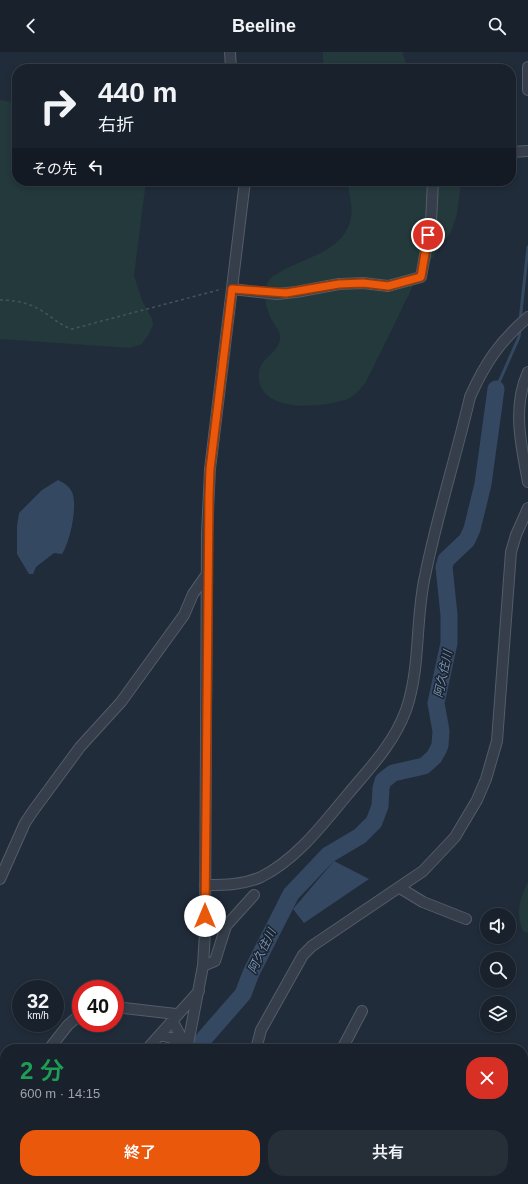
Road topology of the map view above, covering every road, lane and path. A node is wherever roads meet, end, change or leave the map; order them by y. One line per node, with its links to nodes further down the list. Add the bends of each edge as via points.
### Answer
1 (230, 52): 2 (street)
2 (231, 64)
3 (528, 66): 4 (street)
4 (528, 90)
5 (528, 151): 6 (street)
6 (516, 152)
7 (244, 186): 9 (street)
8 (433, 186): 9 (street, via 431,222 421,277 388,286 339,284 283,293)
9 (232, 289): 10 (path, via 217,289 72,329 63,327 45,312 18,300); 15 (street, via 210,469)
10 (0, 300)
11 (528, 317): 17 (street, via 499,344 470,397 425,576 414,681 405,712 394,734 361,779 282,864 253,880 230,885)
12 (528, 372): 13 (street, via 523,384 519,411 519,434)
13 (528, 482)
14 (528, 508): 18 (street, via 511,552 500,716 494,757 477,800 455,837 423,872)
15 (207, 574): 16 (street, via 193,594 184,615 121,702 80,747 29,817); 17 (street)
16 (0, 879)
17 (205, 885): 21 (street)
18 (400, 888): 20 (street, via 423,902); 33 (street, via 312,946 303,955 261,1030)
19 (254, 895): 21 (street, via 226,926 215,961)
20 (466, 919)
21 (203, 966): 22 (street)
22 (198, 991): 25 (street); 32 (street)
23 (124, 1009): 25 (street)
24 (362, 1011): 34 (street)
25 (174, 1017): 27 (street); 31 (street)
26 (72, 1022): 28 (street)
27 (160, 1035): 29 (street); 30 (street, via 172,1038)
28 (53, 1044)
29 (152, 1044)
30 (180, 1044)
31 (185, 1044)
32 (188, 1044)
33 (257, 1044)
34 (345, 1044)

